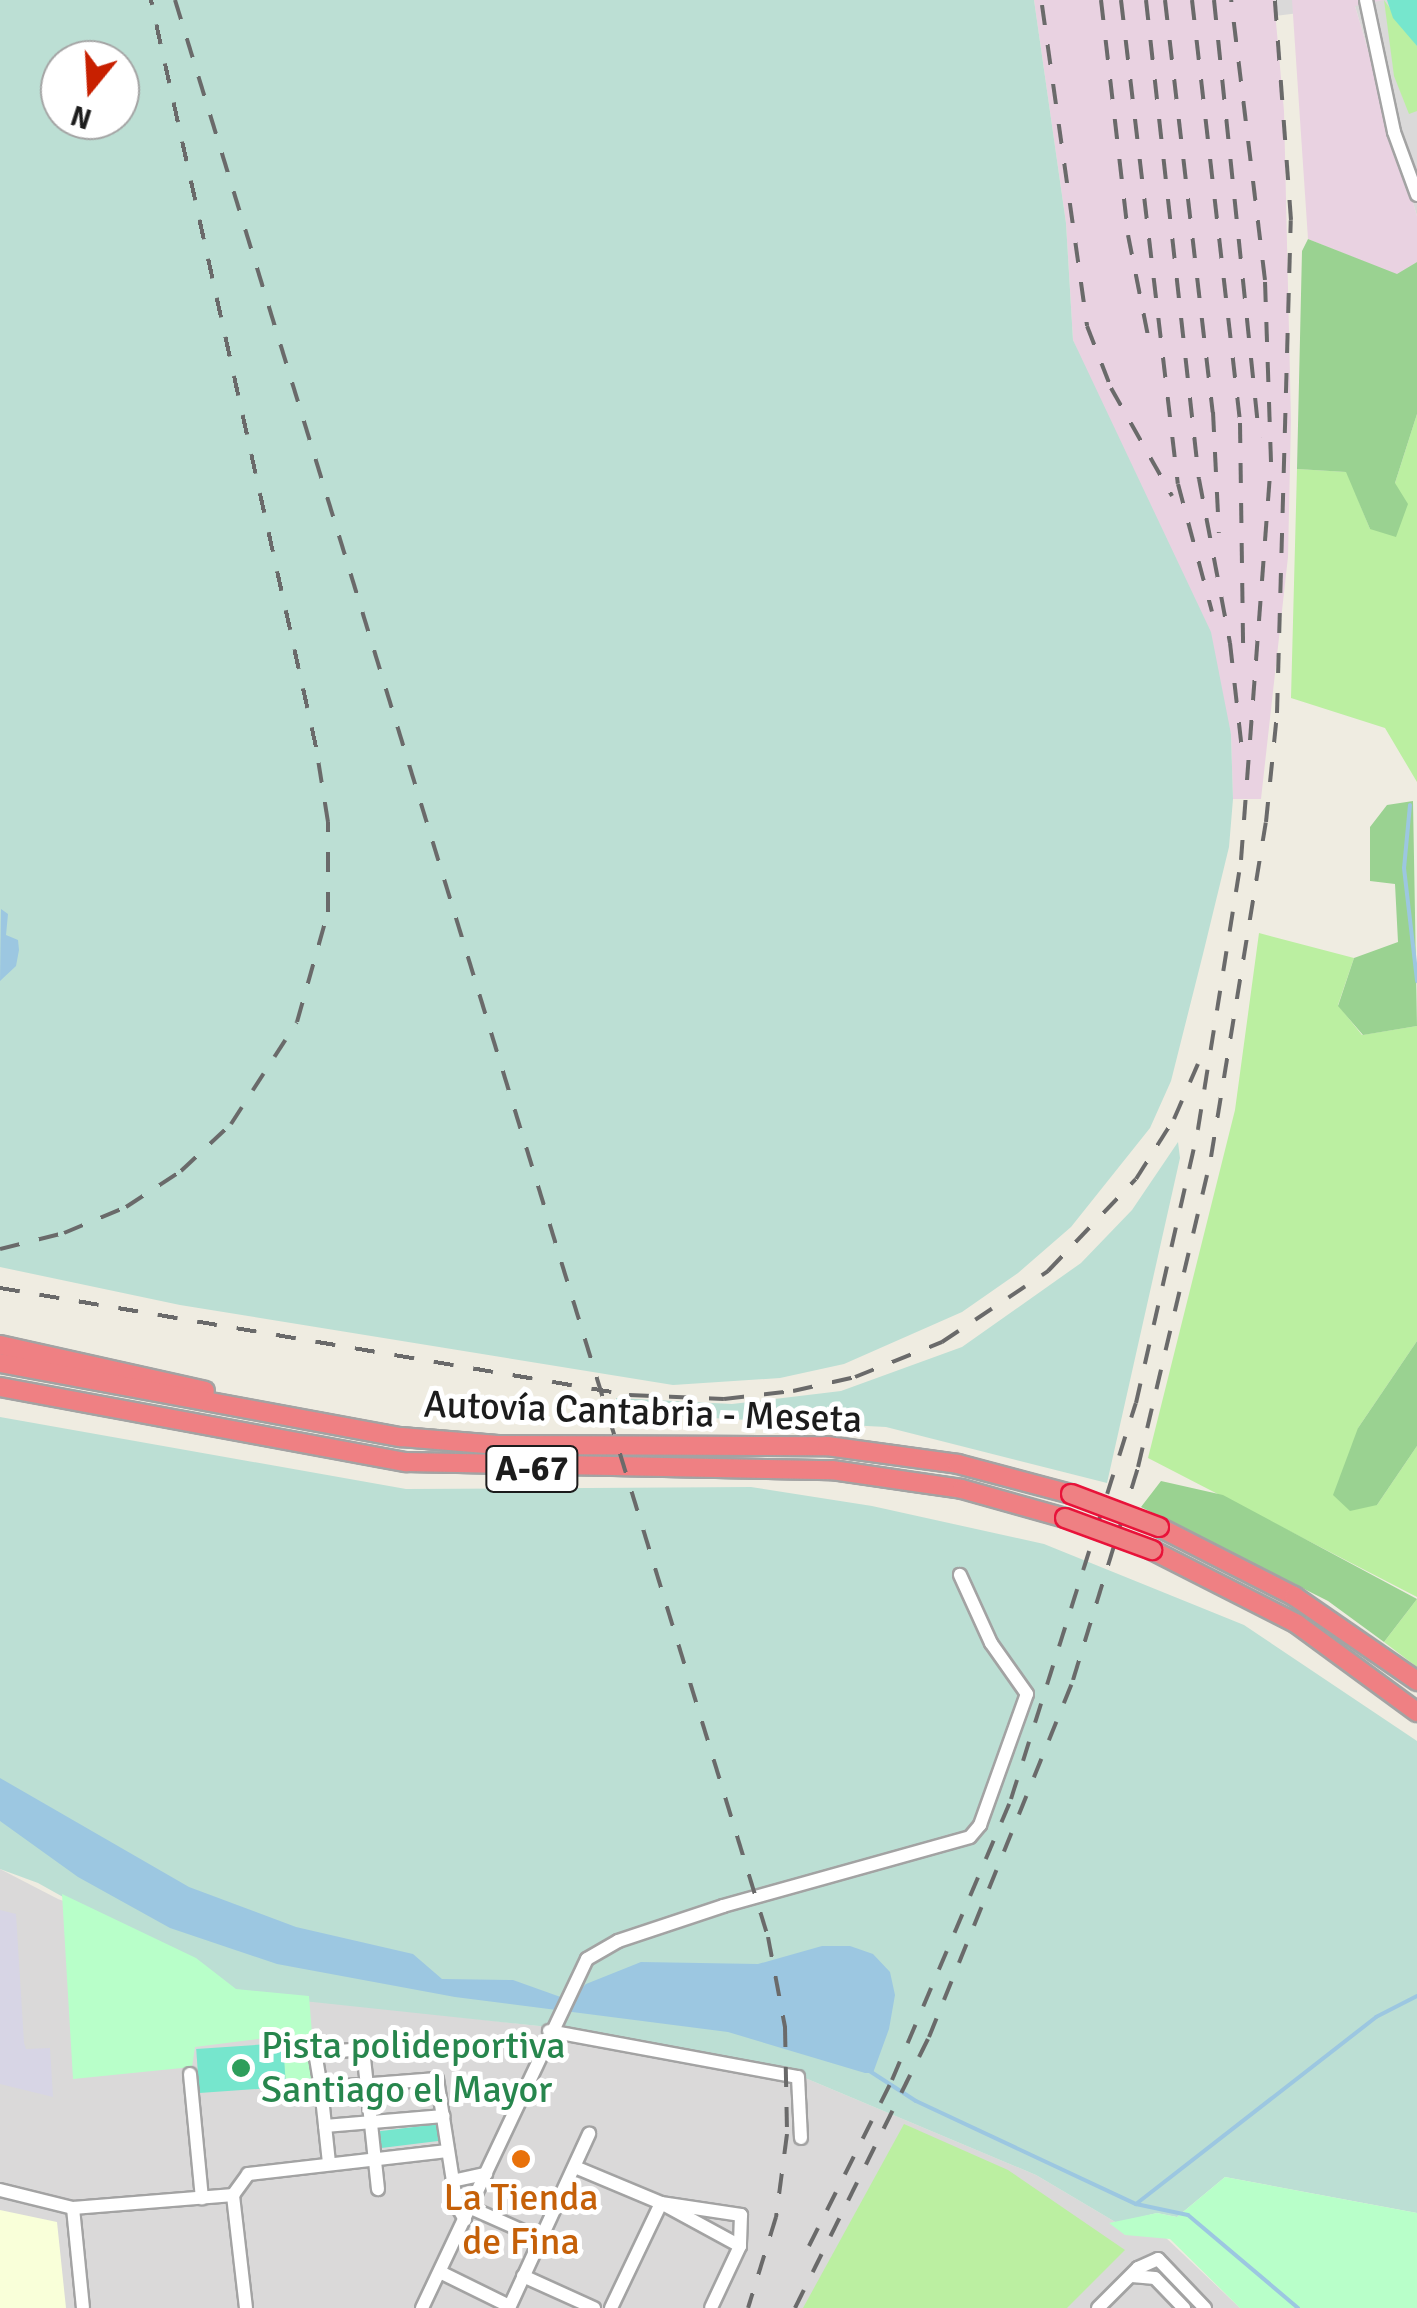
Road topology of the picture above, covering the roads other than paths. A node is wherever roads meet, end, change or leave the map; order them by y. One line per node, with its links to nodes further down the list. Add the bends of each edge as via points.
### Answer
1 (1366, 0): 2 (street, via 1394,132)
2 (1417, 195)
3 (0, 1345): 6 (highway)
4 (0, 1363): 6 (highway, Autovía Cantabria - Meseta / A-67)
5 (0, 1388): 9 (highway, Autovía Cantabria - Meseta / A-67, bridge, via 438,1465 767,1466 962,1489 1152,1550 1297,1624)
6 (430, 1440): 8 (highway, Autovía Cantabria - Meseta / A-67, bridge, via 828,1446 958,1464 1072,1494 1159,1527 1294,1596)
7 (960, 1575): 10 (street, via 991,1643 1027,1694 970,1836 618,1942 587,1959)
8 (1417, 1681)
9 (1417, 1712)
10 (552, 2026): 18 (street, via 798,2076); 23 (street)
11 (190, 2074): 28 (street)
12 (366, 2085): 13 (street); 13 (street, via 362,2048 315,2050); 14 (street, via 437,2078); 15 (street)
13 (321, 2088): 16 (street)
14 (444, 2116): 15 (street); 19 (street)
15 (371, 2122): 16 (street); 20 (street)
16 (325, 2126): 21 (street)
17 (589, 2134): 22 (street)
18 (801, 2138)
19 (448, 2151): 20 (street); 24 (street)
20 (375, 2159): 21 (street); 25 (street)
21 (329, 2164): 27 (street, via 260,2169 240,2180)
22 (576, 2167): 29 (street); 32 (street)
23 (486, 2174): 24 (street); 31 (street)
24 (452, 2181): 31 (street)
25 (378, 2189)
26 (0, 2190): 30 (street)
27 (233, 2195): 28 (street); 39 (street)
28 (202, 2198): 30 (street)
29 (661, 2203): 33 (street); 33 (street, via 740,2216); 42 (street)
30 (72, 2208): 38 (street)
31 (468, 2214): 32 (street); 34 (street)
32 (540, 2239): 35 (street)
33 (740, 2246): 43 (street)
34 (440, 2272): 37 (street); 40 (street)
35 (522, 2276): 37 (street); 41 (street)
36 (1130, 2276): 44 (street); 45 (street, via 1156,2278); 46 (street, via 1158,2258)
37 (509, 2307)
38 (83, 2308)
39 (246, 2308)
40 (422, 2308)
41 (594, 2308)
42 (610, 2308)
43 (711, 2308)
44 (1098, 2308)
45 (1184, 2308)
46 (1205, 2308)

